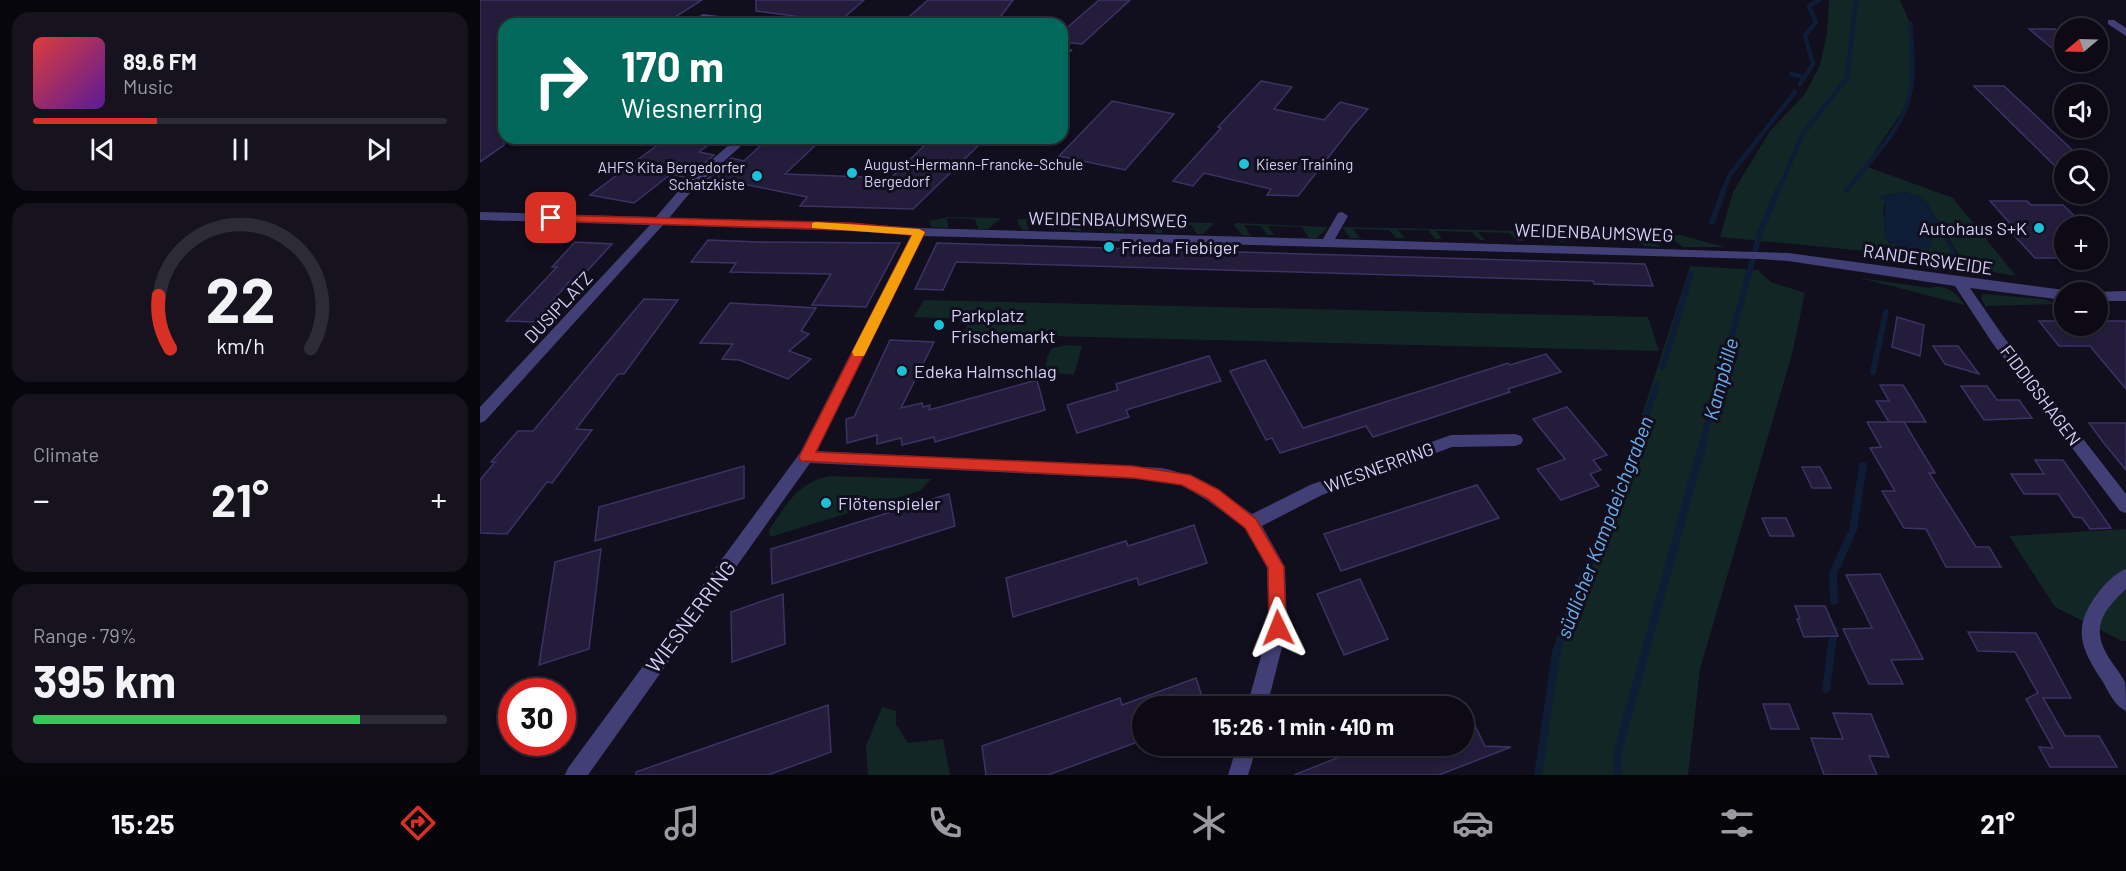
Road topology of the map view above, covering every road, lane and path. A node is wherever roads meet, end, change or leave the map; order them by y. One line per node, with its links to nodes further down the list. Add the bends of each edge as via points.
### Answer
1 (2111, 22): 2 (street)
2 (2126, 33)
3 (737, 144): 6 (street, DUSIPLATZ, via 699,175)
4 (480, 216): 6 (street, WEIDENBAUMSWEG)
5 (1342, 216): 8 (street)
6 (662, 221): 7 (street, WEIDENBAUMSWEG); 14 (street, DUSIPLATZ)
7 (919, 232): 8 (street, WEIDENBAUMSWEG); 16 (street, WIESNERRING)
8 (1327, 243): 9 (street, WEIDENBAUMSWEG)
9 (1788, 257): 10 (street, RANDERSWEIDE)
10 (1959, 282): 11 (street, RANDERSWEIDE); 17 (street, FIDDIGSHAGEN, via 1998,340)
11 (2054, 293)
12 (2108, 296): 13 (street)
13 (2126, 296)
14 (480, 417)
15 (1515, 440): 18 (street, WIESNERRING, via 1451,441 1316,490)
16 (806, 457): 18 (street, via 1162,474 1185,479); 23 (street, WIESNERRING)
17 (2126, 506)
18 (1251, 523): 20 (street, via 1276,567 1278,628)
19 (2126, 577): 21 (street, via 2102,600 2089,623 2098,658)
20 (1260, 696)
21 (2126, 701)
22 (1244, 756): 24 (street)
23 (575, 775)
24 (1238, 775)

